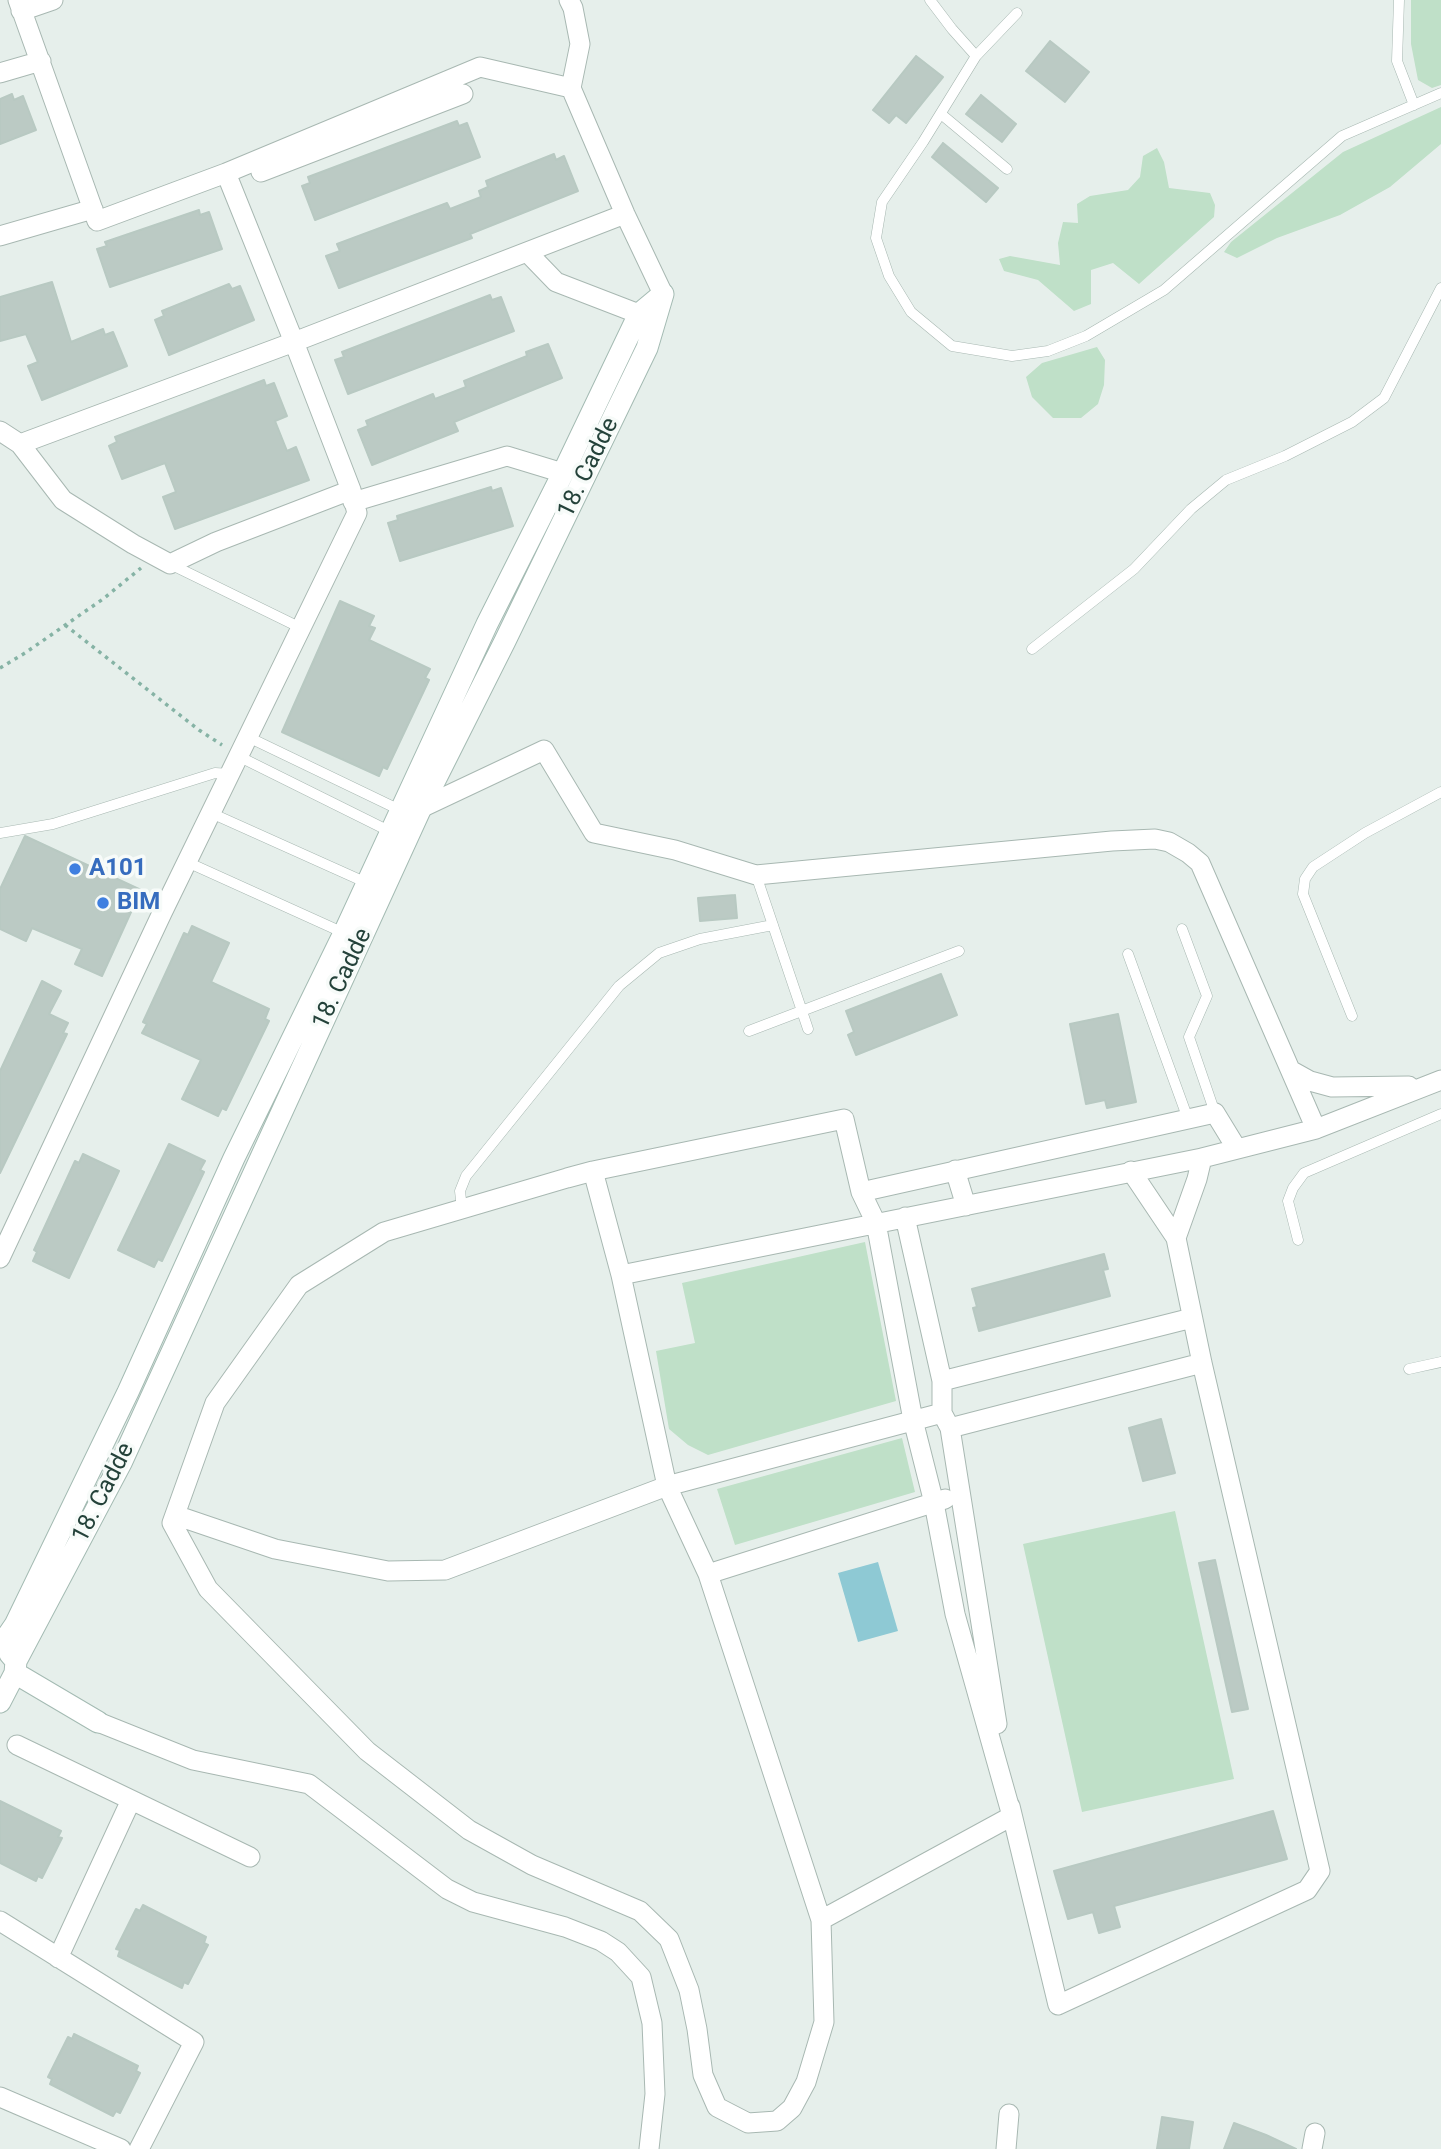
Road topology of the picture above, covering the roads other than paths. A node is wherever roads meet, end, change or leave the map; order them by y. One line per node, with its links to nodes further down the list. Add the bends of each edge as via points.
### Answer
1 (53, 0): 5 (street)
2 (569, 0): 10 (street, via 580,44)
3 (930, 0): 7 (lane)
4 (1399, 0): 13 (lane, via 1397,61)
5 (20, 5): 8 (street)
6 (1017, 12): 7 (lane)
7 (976, 56): 14 (lane)
8 (41, 61): 9 (street); 17 (street)
9 (0, 73)
10 (571, 88): 16 (street, via 480,67); 18 (street)
11 (1441, 93): 13 (lane)
12 (463, 94): 16 (street)
13 (1414, 104): 14 (lane, via 1342,136 1164,290 1086,337 1048,351 1013,356 952,346 911,312 889,276 876,238 883,202)
14 (941, 114): 15 (lane)
15 (1007, 169)
16 (228, 178): 17 (street, via 97,221); 24 (street)
17 (93, 209): 19 (street)
18 (625, 214): 20 (street); 22 (street)
19 (0, 236)
20 (527, 252): 23 (street, via 555,282); 24 (street)
21 (1441, 288): 31 (lane, via 1384,398 1352,422 1226,480 1134,569)
22 (663, 293): 23 (street, 18. Cadde); 35 (street, 18. Cadde, via 647,348 505,641)
23 (639, 314): 27 (street, 18. Cadde)
24 (294, 342): 26 (street); 28 (street)
25 (0, 431): 26 (street)
26 (20, 444): 29 (street, via 63,499)
27 (563, 473): 28 (street, via 507,456); 35 (street, 18. Cadde, via 487,624)
28 (352, 496): 29 (street); 30 (street, via 357,513)
29 (163, 560): 30 (lane)
30 (301, 628): 32 (street)
31 (1032, 649)
32 (248, 737): 33 (street); 35 (lane)
33 (235, 765): 36 (street); 37 (lane); 38 (lane, via 52,824)
34 (1441, 792): 48 (lane, via 1365,833 1314,867 1305,879 1303,894)
35 (411, 809): 37 (street, 18. Cadde); 40 (street, via 544,750 594,833 675,850); 84 (street, 18. Cadde, via 122,1461)
36 (211, 813): 39 (street); 41 (lane)
37 (392, 832): 41 (street, 18. Cadde)
38 (0, 833)
39 (187, 862): 44 (lane); 69 (street)
40 (755, 875): 42 (lane); 51 (street, via 1112,841 1170,842 1200,863)
41 (367, 883): 44 (street, 18. Cadde)
42 (772, 925): 47 (lane); 64 (lane, via 700,939 659,953 619,986 466,1176 460,1191)
43 (1182, 929): 53 (lane, via 1207,996 1189,1037)
44 (344, 933): 83 (street, 18. Cadde, via 234,1158 128,1392 15,1625)
45 (958, 951): 47 (lane)
46 (1128, 954): 55 (lane)
47 (802, 1011): 49 (lane); 50 (lane)
48 (1352, 1016)
49 (808, 1029)
50 (749, 1031)
51 (1292, 1071): 52 (street, via 1332,1087); 56 (street)
52 (1434, 1083): 56 (street)
53 (1215, 1113): 55 (street); 57 (street)
54 (1441, 1114): 68 (lane, via 1304,1173 1288,1201)
55 (1188, 1119): 59 (street)
56 (1316, 1129): 57 (street)
57 (1237, 1149): 58 (street)
58 (1202, 1158): 61 (street); 67 (street)
59 (955, 1170): 62 (street); 63 (street)
60 (593, 1171): 62 (street, via 844,1119); 64 (street); 70 (street)
61 (1131, 1171): 63 (street); 67 (street)
62 (861, 1192): 66 (street)
63 (966, 1206): 65 (street)
64 (462, 1209): 81 (street, via 384,1232 299,1285 215,1403)
65 (905, 1217): 66 (street); 75 (street)
66 (876, 1223): 70 (street); 76 (street)
67 (1176, 1238): 71 (street)
68 (1298, 1240)
69 (0, 1258)
70 (621, 1275): 78 (street)
71 (1192, 1318): 73 (street); 75 (street)
72 (1441, 1362): 74 (lane)
73 (1202, 1363): 77 (street); 89 (street, via 1320,1871 1307,1890 1058,2004)
74 (1409, 1369)
75 (942, 1381): 77 (street)
76 (913, 1420): 77 (street); 78 (street); 80 (street)
77 (946, 1420): 79 (street)
78 (667, 1486): 81 (street, via 445,1570 388,1572 275,1549); 82 (street)
79 (960, 1495): 80 (street); 89 (street)
80 (934, 1503): 82 (street); 89 (street, via 955,1614)
81 (175, 1515): 91 (street, via 172,1523 208,1589 367,1751 469,1830 532,1865 640,1911 669,1939 689,1990 703,2075 717,2107 748,2123 777,2121 792,2108 806,2082 824,2022)
82 (708, 1574): 91 (street)
83 (1, 1642): 84 (street)
84 (15, 1667): 85 (street, 18. Cadde); 86 (street)
85 (0, 1702)
86 (98, 1722): 98 (street, via 193,1760 309,1784 447,1889 473,1902 565,1927 618,1952 640,1977 652,2023 654,2094)
87 (17, 1745): 88 (street)
88 (131, 1800): 90 (street); 93 (street)
89 (1012, 1815): 91 (street)
90 (250, 1857)
91 (821, 1920)
92 (0, 1921): 93 (street)
93 (58, 1958): 97 (street, via 194,2042)
94 (0, 2097): 96 (street)
95 (1009, 2114): 99 (street)
96 (121, 2149)
97 (139, 2149)
98 (649, 2149)
99 (1006, 2149)

